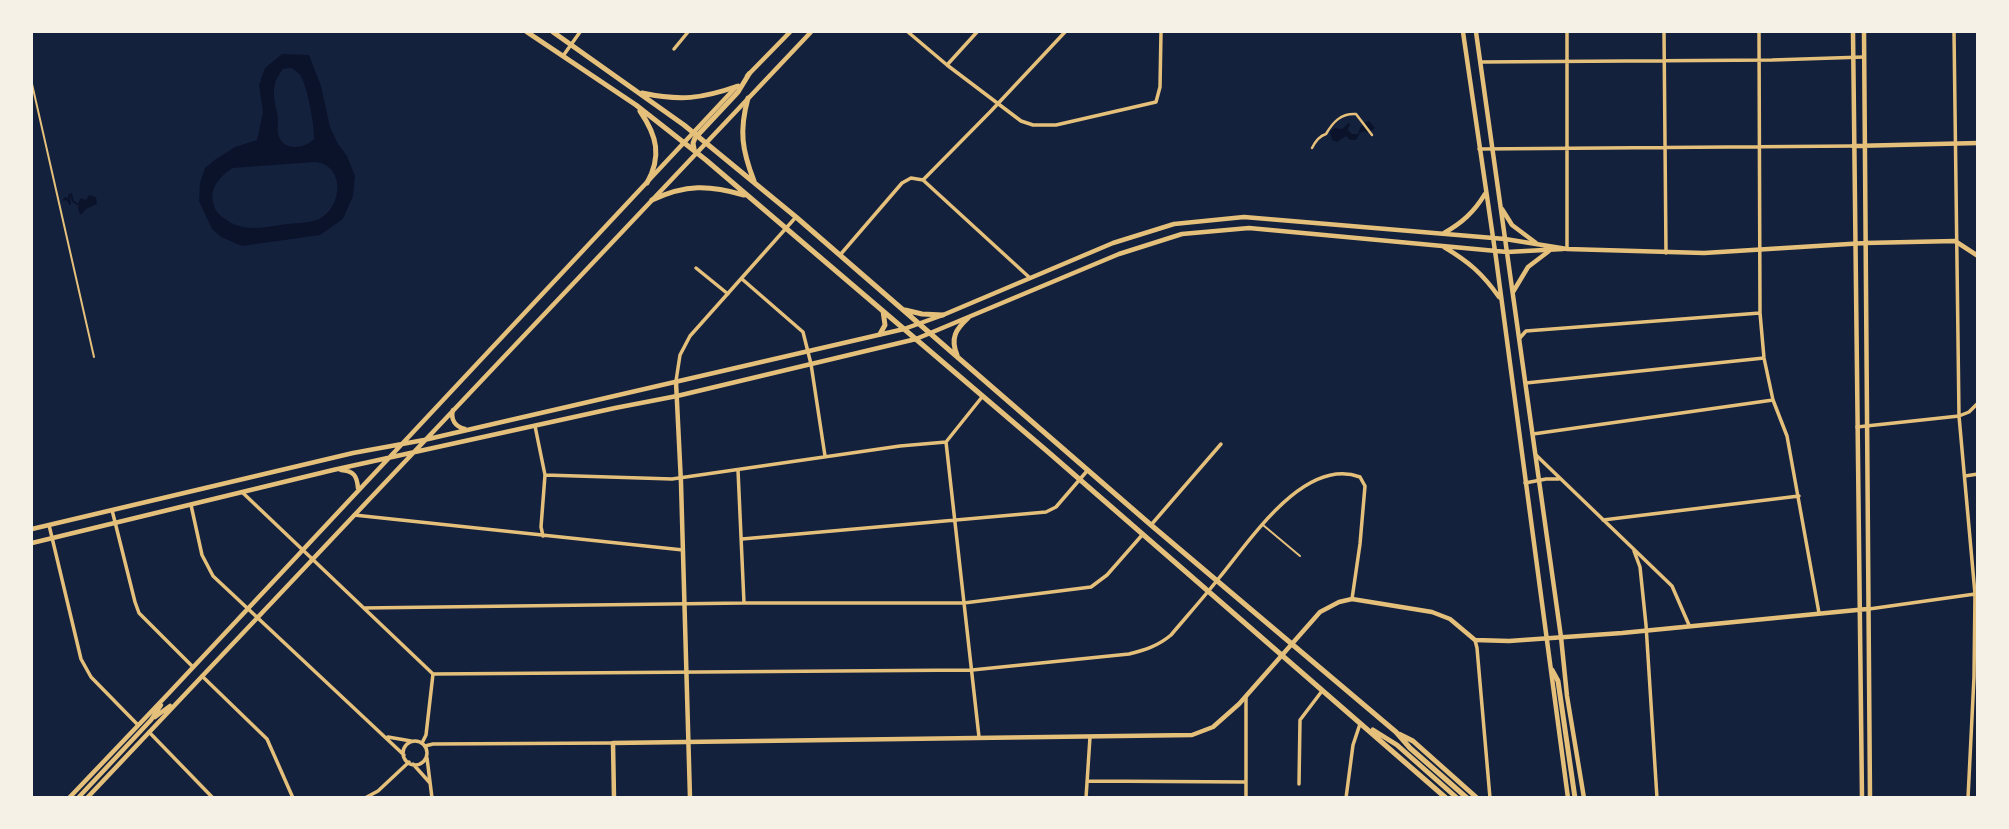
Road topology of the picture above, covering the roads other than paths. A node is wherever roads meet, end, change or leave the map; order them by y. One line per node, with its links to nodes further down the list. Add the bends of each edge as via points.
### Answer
1 (527, 32): 21 (main road)
2 (553, 32): 19 (main road)
3 (580, 32): 19 (street)
4 (688, 32): 20 (street)
5 (790, 32): 29 (main road)
6 (811, 32): 33 (main road)
7 (908, 32): 28 (street)
8 (977, 32): 28 (street)
9 (1065, 32): 34 (street)
10 (1161, 32): 34 (street, via 1156,102 1045,126 1021,121)
11 (1462, 32): 48 (main road)
12 (1476, 32): 27 (main road)
13 (1567, 32): 25 (street)
14 (1664, 32): 26 (street)
15 (1759, 32): 24 (street)
16 (1853, 32): 22 (main road)
17 (1864, 32): 23 (main road)
18 (1954, 32): 41 (street)
19 (571, 44): 21 (street); 32 (main road)
20 (674, 49)
21 (563, 56): 35 (main road)
22 (1854, 57): 23 (street); 24 (street); 43 (main road)
23 (1864, 57): 44 (main road)
24 (1759, 60): 26 (street); 42 (street)
25 (1566, 61): 26 (street); 27 (street); 46 (street)
26 (1664, 61): 47 (street)
27 (1480, 62): 49 (main road)
28 (947, 65): 34 (street)
29 (749, 74): 31 (main road); 36 (main road, via 738,92)
30 (32, 84): 95 (lane)
31 (738, 86): 32 (main road, via 680,99); 36 (main road)
32 (637, 92): 36 (main road)
33 (748, 98): 39 (main road); 53 (main road, via 742,140)
34 (997, 104): 51 (street)
35 (636, 105): 38 (main road); 52 (main road, via 653,134 657,153 656,166)
36 (695, 135): 38 (main road); 39 (main road); 50 (main road)
37 (1372, 135): 45 (street, via 1356,114 1348,113)
38 (684, 143): 50 (main road); 52 (main road)
39 (705, 143): 50 (main road); 53 (main road)
40 (1978, 143): 41 (main road)
41 (1954, 144): 44 (main road); 63 (street)
42 (1759, 146): 43 (street); 47 (street); 69 (street)
43 (1853, 146): 44 (main road); 65 (main road)
44 (1864, 146): 66 (main road)
45 (1312, 148)
46 (1567, 148): 47 (street); 49 (street); 68 (street)
47 (1665, 148): 73 (street)
48 (1479, 149): 49 (street); 54 (main road)
49 (1492, 149): 57 (main road)
50 (696, 152): 55 (main road); 56 (main road)
51 (923, 180): 74 (street, via 911,178 902,183); 77 (street)
52 (646, 183): 115 (main road)
53 (755, 184): 58 (main road)
54 (1485, 193): 60 (main road, via 1468,216); 61 (main road)
55 (747, 196): 56 (main road, via 699,187); 59 (main road)
56 (652, 200): 105 (main road)
57 (1500, 205): 62 (main road); 64 (main road, via 1512,225)
58 (796, 217): 59 (street); 74 (main road)
59 (787, 228): 78 (street); 82 (main road)
60 (1442, 234): 61 (main road); 77 (main road, via 1244,217 1174,224 1113,243)
61 (1492, 238): 62 (main road); 70 (main road)
62 (1505, 239): 64 (main road); 72 (main road)
63 (1955, 241): 66 (main road); 75 (main road); 106 (street)
64 (1536, 243): 68 (main road)
65 (1856, 243): 66 (main road); 69 (main road); 109 (main road)
66 (1865, 243): 108 (main road)
67 (1440, 245): 70 (main road); 81 (main road, via 1484,275); 86 (main road, via 1250,228 1182,234 1119,254)
68 (1567, 248): 71 (main road); 73 (main road)
69 (1760, 250): 73 (main road); 84 (street)
70 (1494, 251): 72 (main road); 81 (main road)
71 (1549, 251): 72 (main road); 79 (main road, via 1528,267)
72 (1507, 252): 79 (main road)
73 (1666, 253)
74 (840, 255): 83 (main road)
75 (1978, 256)
76 (696, 268): 80 (street)
77 (1030, 278): 85 (main road)
78 (742, 279): 80 (street); 94 (street, via 800,328)
79 (1513, 293): 91 (main road)
80 (728, 294): 99 (street, via 684,345)
81 (1501, 299): 93 (main road)
82 (881, 308): 88 (main road); 89 (main road, via 885,326)
83 (900, 308): 85 (main road); 87 (main road)
84 (1760, 313): 91 (street, via 1526,331); 97 (street)
85 (943, 315): 87 (main road)
86 (968, 318): 90 (main road); 96 (main road, via 954,336)
87 (917, 323): 88 (main road); 90 (main road)
88 (904, 329): 89 (main road); 92 (main road)
89 (880, 334): 94 (main road)
90 (930, 334): 92 (main road); 96 (main road)
91 (1519, 338): 93 (main road); 100 (main road)
92 (916, 339): 98 (main road); 102 (main road)
93 (1506, 340): 130 (main road)
94 (809, 350): 98 (street); 99 (main road)
95 (94, 356)
96 (958, 358): 120 (main road)
97 (1764, 358): 100 (street); 103 (street)
98 (811, 364): 101 (main road); 118 (street)
99 (676, 382): 101 (main road); 110 (main road)
100 (1526, 383): 111 (main road)
101 (677, 397): 107 (main road); 126 (main road)
102 (982, 397): 113 (street); 128 (main road)
103 (1773, 400): 111 (street); 133 (street, via 1787,436)
104 (1978, 403): 106 (street)
105 (453, 410): 110 (main road, via 455,424); 112 (main road)
106 (1959, 416): 108 (street); 125 (street)
107 (535, 426): 116 (main road); 124 (street)
108 (1866, 426): 109 (street); 163 (main road)
109 (1857, 427): 164 (main road)
110 (470, 429): 112 (main road)
111 (1533, 434): 117 (main road)
112 (424, 440): 115 (main road); 116 (main road)
113 (946, 442): 118 (street); 138 (street)
114 (1221, 444): 141 (street)
115 (400, 445): 119 (main road); 135 (main road)
116 (412, 454): 119 (main road); 136 (main road)
117 (1536, 455): 127 (street); 129 (main road)
118 (825, 456): 122 (street)
119 (386, 459): 121 (main road); 131 (main road)
120 (1088, 469): 128 (street); 141 (main road)
121 (333, 470): 131 (main road, via 352,472); 132 (main road)
122 (738, 470): 126 (street); 147 (street)
123 (1978, 474): 125 (street)
124 (545, 475): 126 (street); 145 (street)
125 (1965, 476): 156 (street)
126 (681, 477): 150 (main road)
127 (1561, 479): 129 (street); 137 (street)
128 (1080, 480): 138 (street, via 1052,510); 144 (main road)
129 (1539, 480): 130 (street); 170 (main road)
130 (1525, 483): 169 (main road)
131 (358, 489): 149 (main road)
132 (243, 493): 134 (main road); 149 (street)
133 (1799, 496): 137 (street); 165 (street)
134 (191, 505): 139 (main road); 161 (street, via 202,555 213,576)
135 (112, 510): 139 (street); 140 (main road)
136 (353, 516): 145 (street); 153 (main road)
137 (1602, 520): 151 (street)
138 (955, 521): 147 (street); 160 (street)
139 (115, 523): 146 (main road); 174 (street, via 139,613)
140 (49, 525): 143 (main road); 146 (street)
141 (1151, 525): 154 (main road)
142 (1262, 525): 152 (lane); 154 (street); 157 (street, via 1290,496 1310,484 1333,476 1360,477 1365,486)
143 (32, 529)
144 (1143, 534): 155 (main road); 160 (street, via 1091,587)
145 (542, 536): 150 (street)
146 (52, 538): 148 (main road); 187 (street, via 81,659 90,677)
147 (742, 539): 159 (street)
148 (32, 543)
149 (302, 550): 153 (street); 161 (main road)
150 (683, 550): 158 (main road)
151 (1634, 551): 167 (street, via 1672,586); 168 (street)
152 (1300, 556)
153 (312, 559): 162 (street); 166 (main road)
154 (1218, 580): 155 (street); 172 (main road)
155 (1208, 591): 173 (main road); 175 (street, via 1171,635 1152,648)
156 (1976, 594): 163 (street); 180 (street)
157 (1352, 599): 171 (main road, via 1443,615); 172 (main road, via 1320,612)
158 (685, 603): 159 (street); 162 (street); 177 (main road)
159 (744, 603): 160 (street)
160 (964, 603): 175 (street)
161 (248, 607): 166 (street); 174 (main road)
162 (363, 608): 178 (street)
163 (1867, 609): 164 (main road); 229 (main road)
164 (1859, 611): 165 (main road); 228 (main road)
165 (1819, 613): 167 (main road)
166 (258, 616): 179 (main road); 191 (street)
167 (1689, 625): 168 (main road)
168 (1647, 630): 170 (main road); 227 (street)
169 (1547, 637): 170 (main road); 171 (main road); 176 (main road)
170 (1561, 637): 226 (main road)
171 (1475, 640): 224 (street)
172 (1293, 644): 173 (main road); 190 (main road)
173 (1282, 655): 181 (main road); 183 (main road)
174 (193, 667): 182 (main road)
175 (972, 670): 177 (street); 192 (street)
176 (1552, 670): 225 (main road); 225 (main road, via 1558,681)
177 (687, 673): 178 (street); 195 (main road)
178 (433, 674): 197 (street)
179 (202, 676): 184 (main road); 212 (street, via 267,739)
180 (1976, 677): 230 (street)
181 (1324, 690): 186 (main road); 206 (street, via 1300,722)
182 (169, 692): 185 (main road); 187 (main road)
183 (1246, 695): 193 (main road, via 1219,722 1199,733); 203 (street)
184 (179, 699): 185 (main road); 189 (main road)
185 (150, 721): 209 (main road)
186 (1361, 722): 188 (main road); 219 (street)
187 (138, 725): 201 (main road)
188 (1367, 727): 220 (main road); 221 (main road, via 1397,745)
189 (149, 732): 205 (main road); 211 (street)
190 (1396, 732): 222 (main road); 223 (main road, via 1413,741)
191 (385, 737): 194 (street); 198 (street)
192 (979, 737): 193 (main road); 195 (main road)
193 (1090, 737): 202 (street)
194 (413, 741): 197 (street); 198 (street)
195 (689, 742): 196 (main road); 216 (main road)
196 (613, 743): 197 (street); 215 (main road)
197 (424, 745): 199 (street)
198 (404, 755): 200 (street)
199 (427, 755): 200 (street, via 422,762); 204 (street)
200 (411, 763): 204 (street); 213 (street)
201 (93, 772): 205 (main road, via 91,780); 207 (main road)
202 (1087, 781): 203 (street); 217 (street)
203 (1246, 782): 218 (street)
204 (430, 783): 214 (street)
205 (101, 784): 210 (main road)
206 (1298, 784)
207 (78, 788): 208 (main road); 210 (main road, via 88,790)
208 (69, 797)
209 (78, 797)
210 (88, 797)
211 (213, 797)
212 (293, 797)
213 (365, 797)
214 (432, 797)
215 (614, 797)
216 (690, 797)
217 (1086, 797)
218 (1246, 797)
219 (1346, 797)
220 (1446, 797)
221 (1457, 797)
222 (1467, 797)
223 (1476, 797)
224 (1490, 797)
225 (1570, 797)
226 (1584, 797)
227 (1657, 797)
228 (1862, 797)
229 (1870, 797)
230 (1968, 797)

